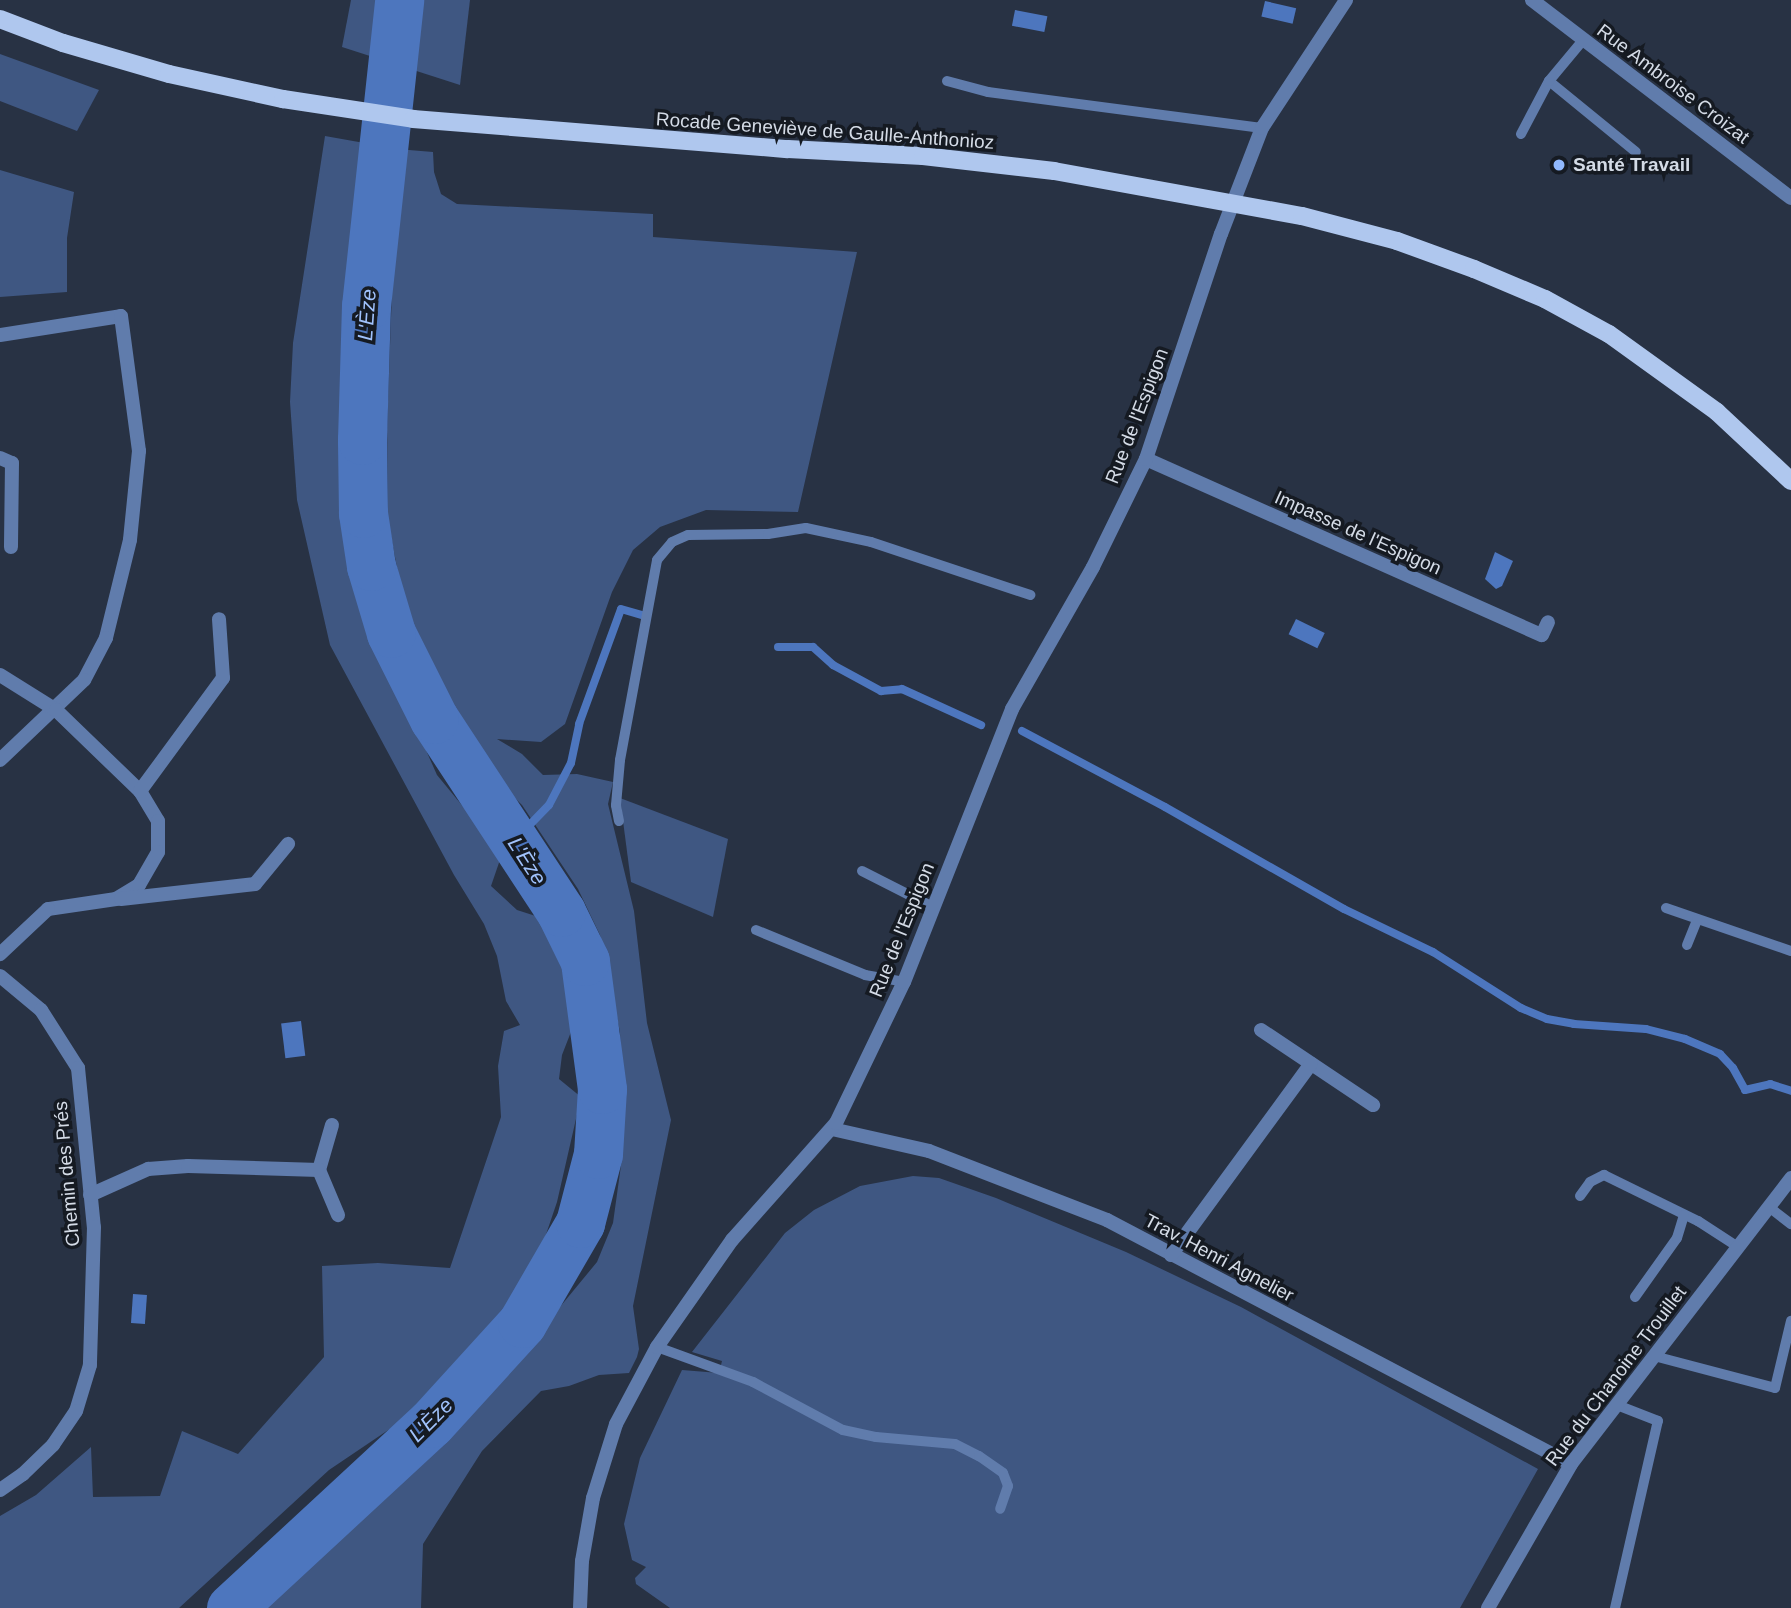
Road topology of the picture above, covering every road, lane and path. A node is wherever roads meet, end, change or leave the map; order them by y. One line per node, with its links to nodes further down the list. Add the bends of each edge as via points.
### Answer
1 (1346, 0): 7 (street, Rue de l'Espigon)
2 (1532, 0): 4 (street, Rue Ambroise Croizat)
3 (0, 19): 14 (main road, Rocade Geneviève de Gaulle-Anthonioz, via 169,74 283,99 413,119 923,156 1054,171 1302,216 1397,241 1545,299 1609,334 1717,412)
4 (1584, 39): 6 (lane); 10 (street, Rue Ambroise Croizat)
5 (947, 81): 7 (lane, via 988,92)
6 (1549, 81): 8 (lane); 9 (lane)
7 (1262, 128): 13 (street, Rue de l'Espigon, via 1221,234)
8 (1521, 134)
9 (1636, 152)
10 (1791, 198)
11 (0, 335): 20 (street, via 121,316 139,451 130,540 106,638 84,680)
12 (0, 458): 15 (street, via 12,463)
13 (1146, 459): 18 (street, Impasse de l'Espigon, via 1542,635); 27 (street, Rue de l'Espigon, via 1093,568 1012,709)
14 (1791, 481)
15 (11, 547)
16 (1030, 595): 23 (lane, via 871,542 807,528 768,534 688,535 672,542 657,560 620,760)
17 (219, 619): 22 (street, via 223,678)
18 (1548, 622)
19 (0, 676): 20 (street)
20 (56, 710): 21 (street); 22 (street)
21 (0, 760)
22 (140, 791): 26 (street, via 158,821 158,852 139,885)
23 (619, 821)
24 (288, 844): 26 (street, via 255,884)
25 (862, 871): 27 (lane)
26 (116, 899): 33 (street, via 48,909)
27 (933, 907): 35 (street, Rue de l'Espigon)
28 (1666, 908): 29 (lane)
29 (1697, 920): 31 (lane); 32 (lane)
30 (756, 930): 35 (lane, via 865,975)
31 (1687, 945)
32 (1791, 951)
33 (0, 954)
34 (0, 976): 43 (street, Chemin des Prés, via 41,1010 78,1068)
35 (904, 982): 40 (street, Rue de l'Espigon)
36 (1261, 1030): 37 (street)
37 (1311, 1064): 38 (street); 50 (street)
38 (1373, 1105)
39 (332, 1125): 41 (street)
40 (832, 1129): 50 (street, Trav. Henri Agnelier, via 929,1152 1107,1220); 53 (street, Rue de l'Espigon, via 732,1240)
41 (319, 1170): 43 (street, via 148,1169); 46 (street)
42 (1791, 1178): 45 (street, Rue du Chanoine Trouillet)
43 (90, 1195): 57 (street, Chemin des Prés, via 94,1227 90,1365 76,1411 53,1445)
44 (1580, 1196): 47 (lane, via 1590,1182 1604,1175)
45 (1769, 1207): 48 (lane); 49 (street, Rue du Chanoine Trouillet)
46 (338, 1215)
47 (1684, 1215): 49 (lane); 51 (lane, via 1677,1238)
48 (1791, 1224)
49 (1738, 1247): 54 (street, Rue du Chanoine Trouillet)
50 (1171, 1255): 56 (street, Trav. Henri Agnelier)
51 (1635, 1297)
52 (1791, 1321): 54 (lane, via 1775,1388)
53 (657, 1347): 58 (lane, via 753,1382 843,1430 955,1444 1003,1473 1008,1486); 59 (street, Rue de l'Espigon, via 616,1424 593,1499 582,1561)
54 (1654, 1356): 55 (street, Rue du Chanoine Trouillet)
55 (1617, 1405): 56 (street, Rue du Chanoine Trouillet); 61 (lane, via 1658,1421)
56 (1571, 1464): 60 (street, Rue du Chanoine Trouillet)
57 (0, 1490)
58 (1000, 1509)
59 (580, 1608)
60 (1488, 1608)
61 (1615, 1608)

